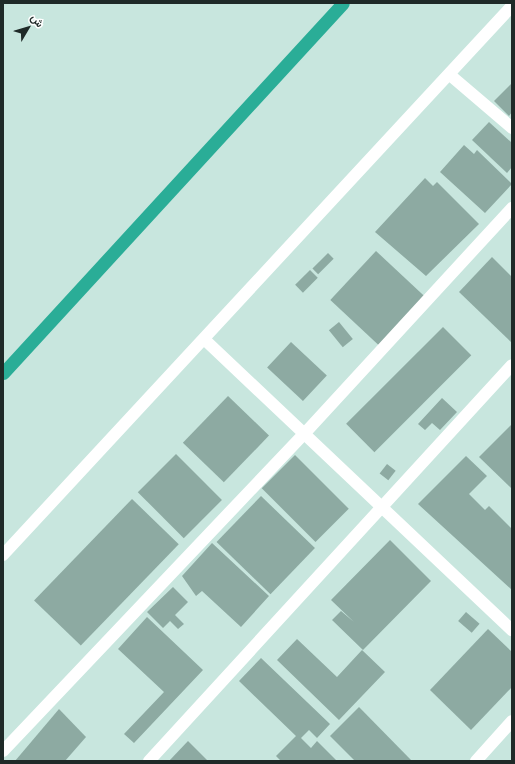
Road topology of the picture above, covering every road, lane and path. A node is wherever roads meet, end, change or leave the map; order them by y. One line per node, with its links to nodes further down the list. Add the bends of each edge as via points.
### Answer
1 (512, 6): 2 (street)
2 (450, 75): 3 (street); 5 (street)
3 (512, 128)
4 (512, 208): 7 (street)
5 (204, 339): 7 (street); 9 (street)
6 (512, 366): 8 (street)
7 (305, 433): 8 (street); 12 (street)
8 (381, 506): 10 (street); 13 (street)
9 (3, 555)
10 (512, 630)
11 (512, 721): 14 (street)
12 (3, 751)
13 (149, 761)
14 (476, 761)

